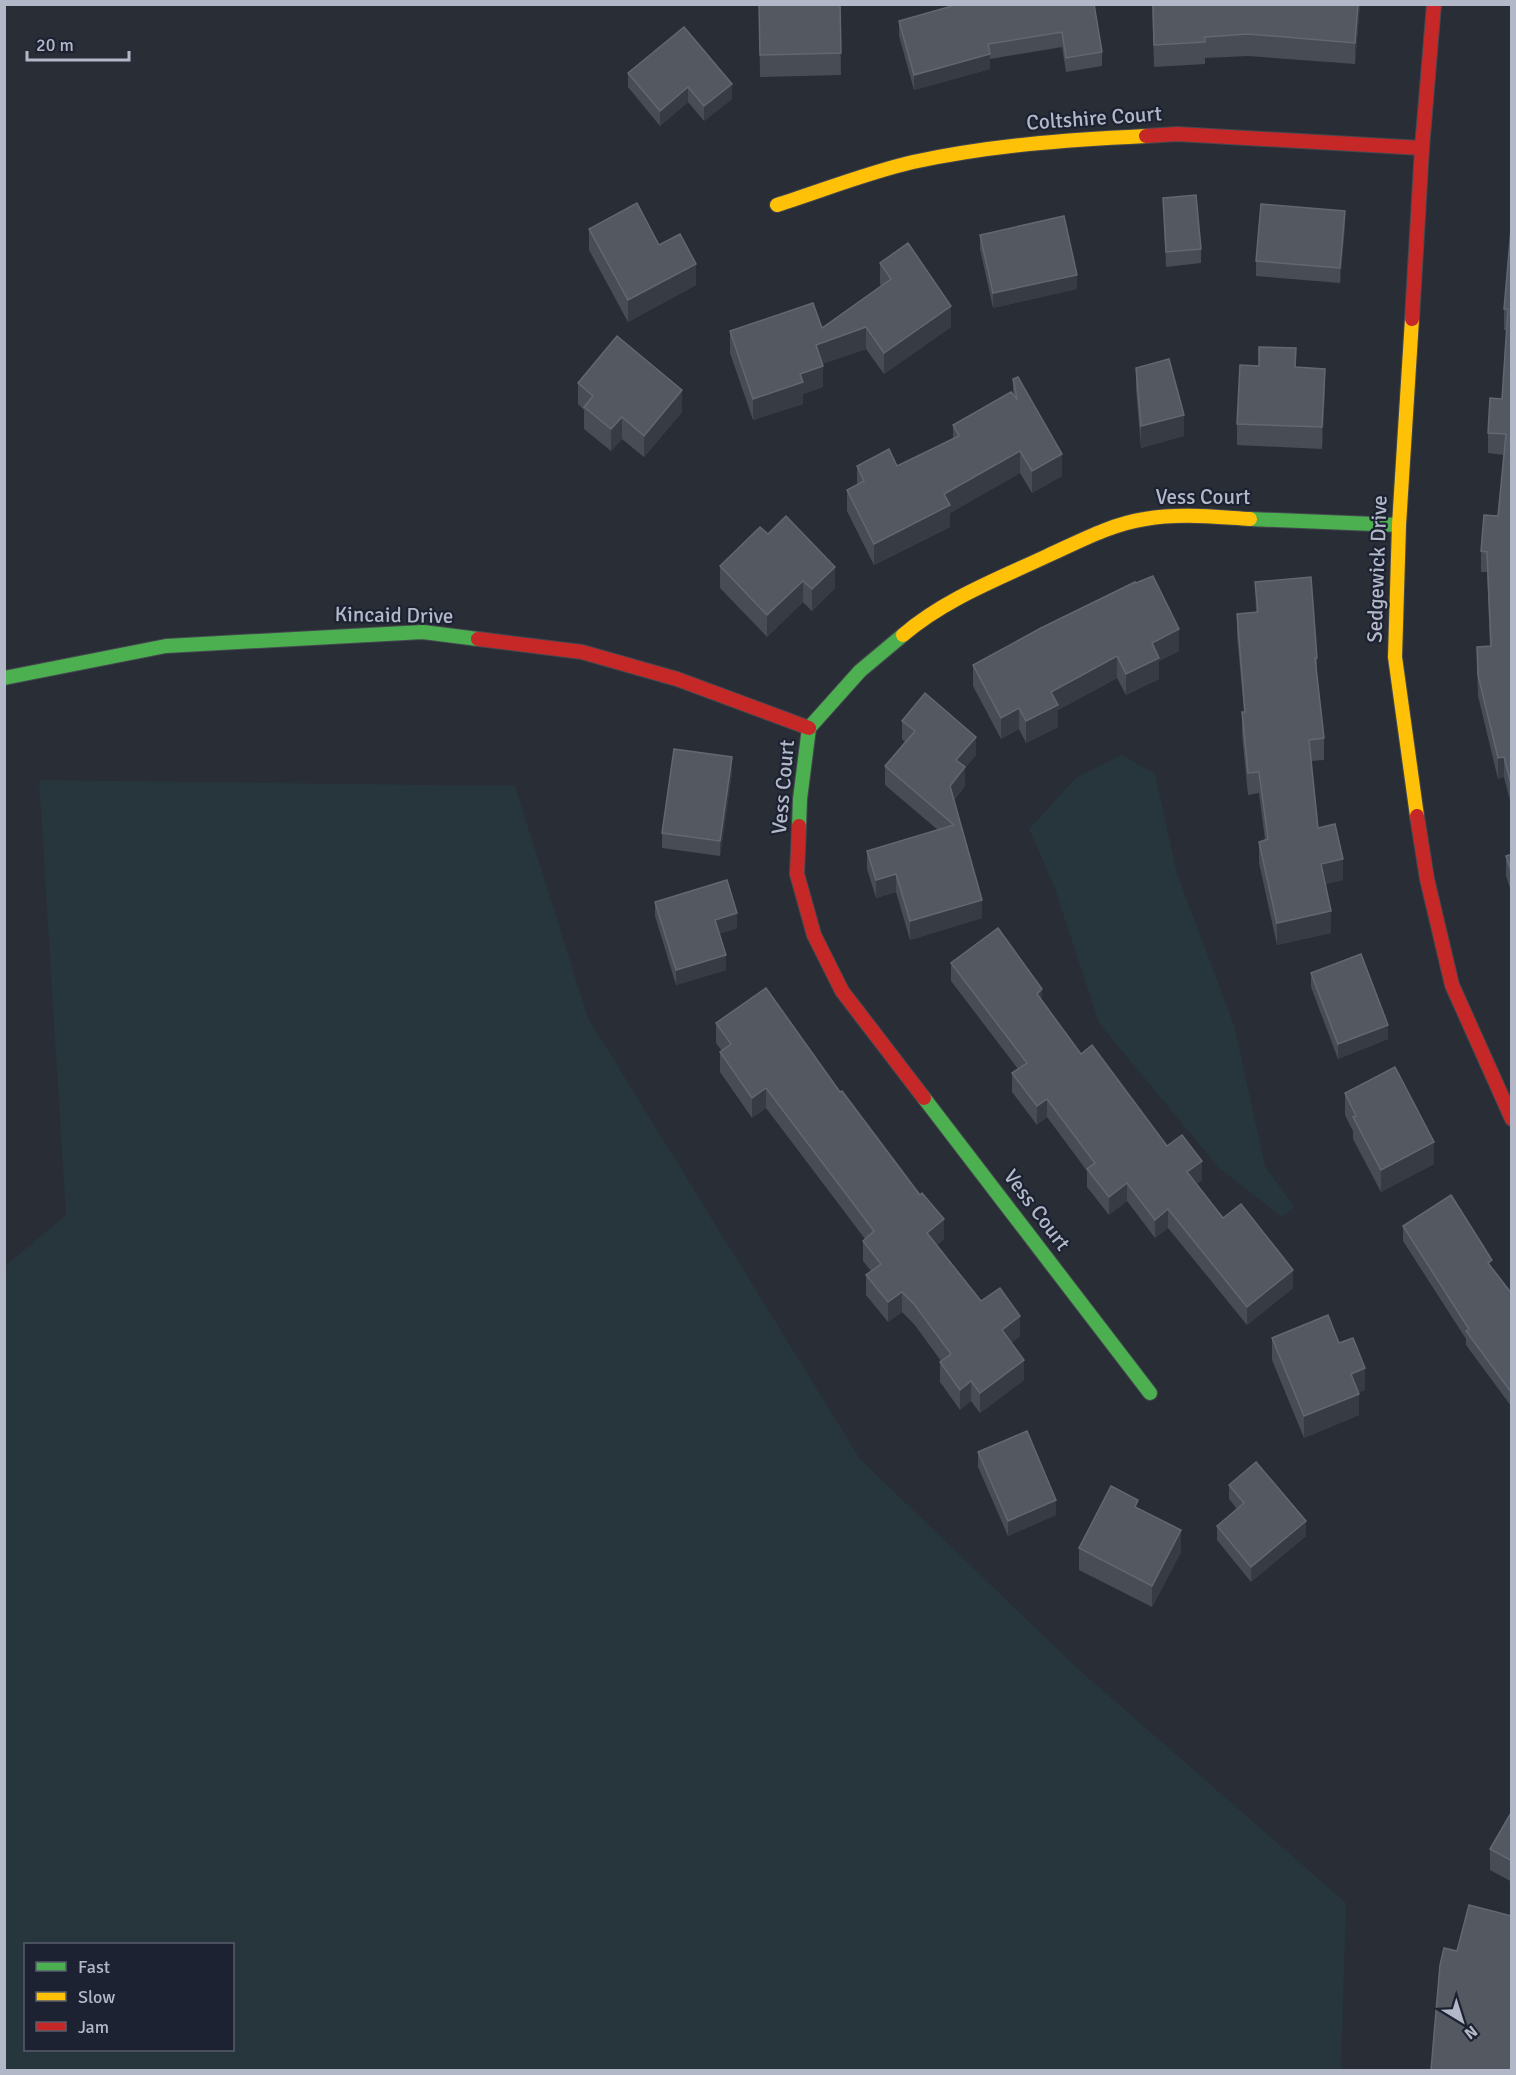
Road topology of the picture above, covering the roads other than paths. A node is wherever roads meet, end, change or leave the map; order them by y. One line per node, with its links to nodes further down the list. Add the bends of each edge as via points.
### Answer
1 (1434, 4): 2 (street, Sedgewick Drive)
2 (1422, 148): 3 (street, Coltshire Court, via 1177,134 1043,141 910,163); 4 (street, Sedgewick Drive)
3 (777, 205)
4 (1399, 525): 6 (street, Vess Court, via 1169,515 1103,531 968,592 913,626 860,671); 7 (street, Sedgewick Drive, via 1395,657 1427,879 1452,985)
5 (4, 678): 6 (street, Kincaid Drive, via 165,646 423,633 582,652 677,679)
6 (809, 728): 8 (street, Vess Court, via 800,799 797,874 814,935 842,991)
7 (1512, 1119)
8 (1150, 1393)

